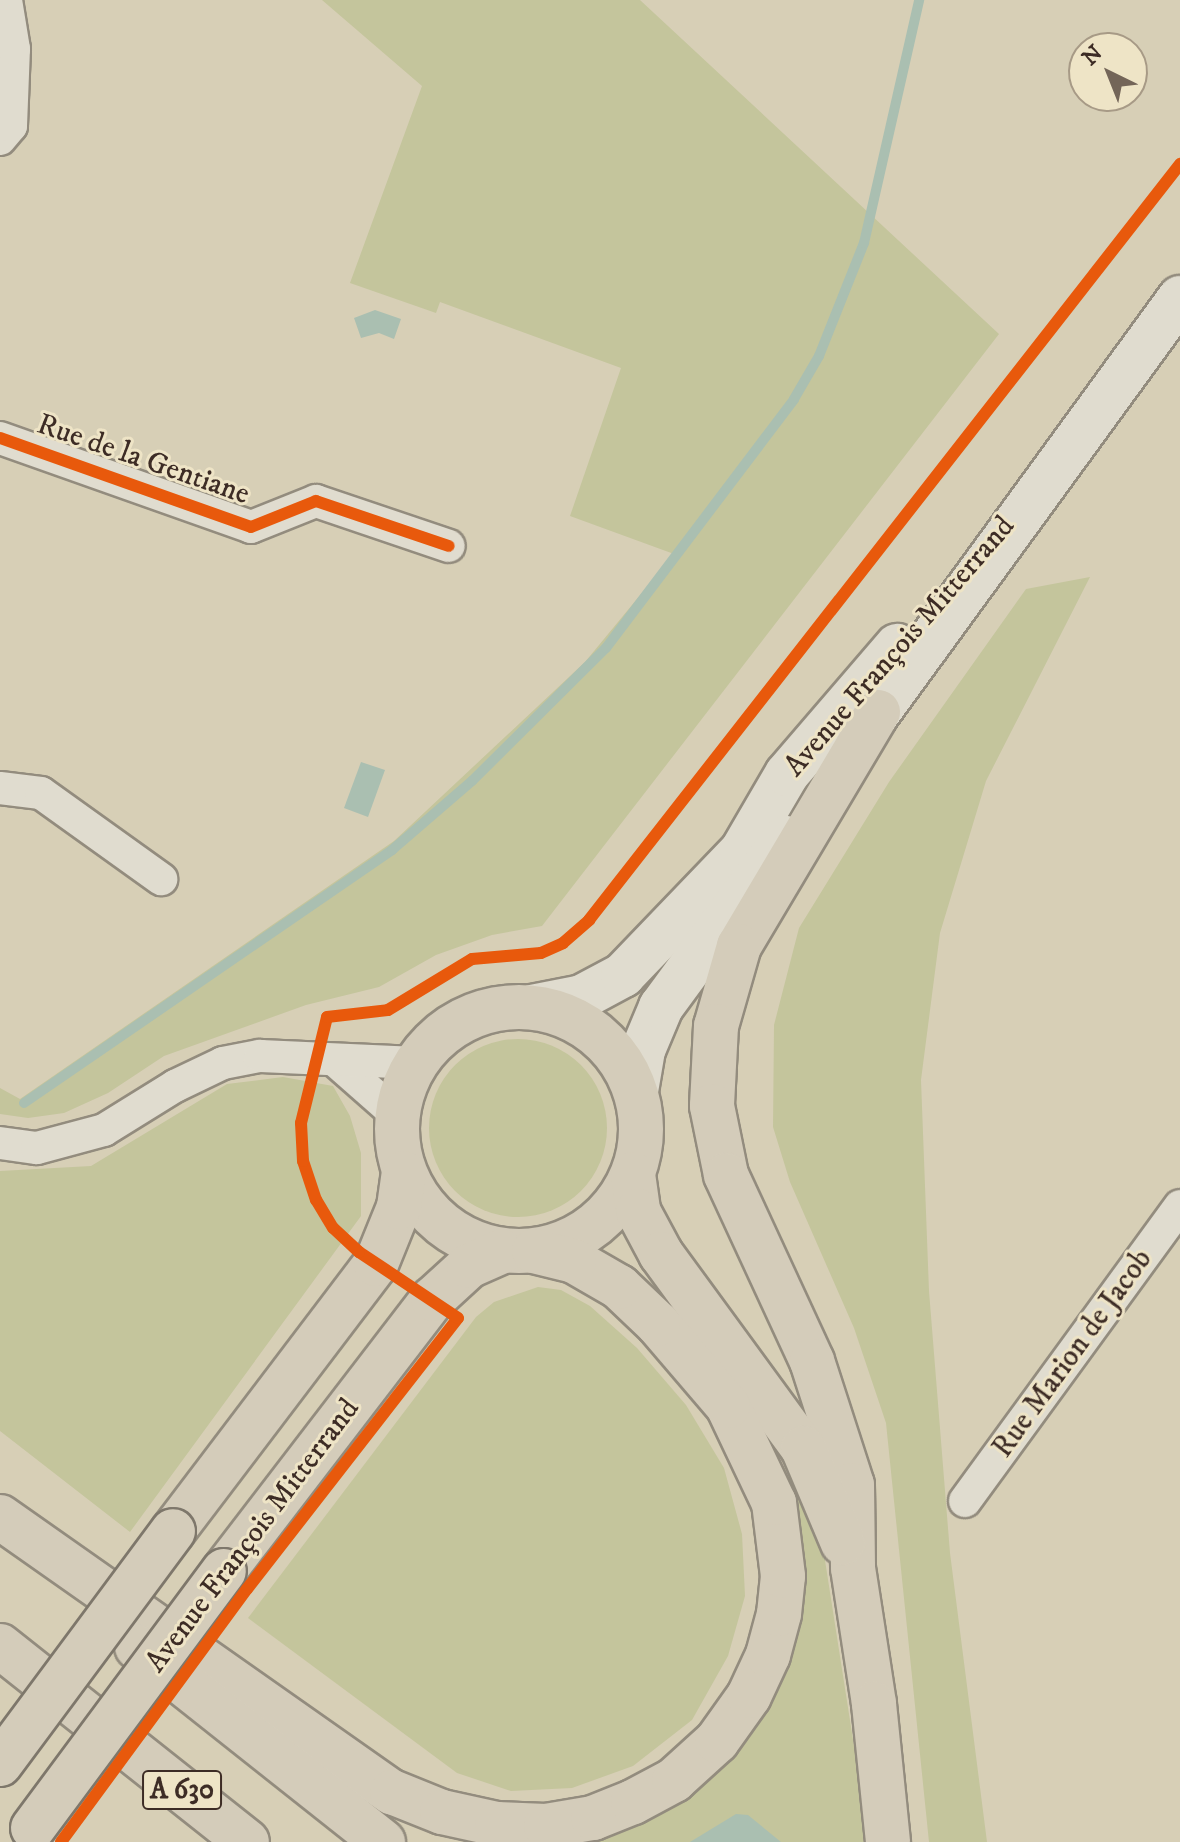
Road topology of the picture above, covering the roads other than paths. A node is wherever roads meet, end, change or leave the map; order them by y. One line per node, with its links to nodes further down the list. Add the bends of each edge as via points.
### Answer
1 (6, 0): 2 (street, via 14,49 12,113 11,126)
2 (0, 139)
3 (1180, 298): 5 (main road, Avenue François Mitterrand)
4 (0, 438): 6 (street, Rue de la Gentiane, via 251,527 316,501)
5 (1027, 501): 7 (main road, Avenue François Mitterrand); 10 (main road, Avenue François Mitterrand, via 855,692 787,774 742,851 675,923 623,975 582,997)
6 (449, 546)
7 (878, 712): 13 (main road, Avenue François Mitterrand, via 661,1007 643,1050); 23 (main road, via 739,946 716,1026 712,1106 726,1175 837,1426 852,1485)
8 (0, 788): 9 (street, via 41,793)
9 (161, 879)
10 (531, 1007): 12 (main road, Avenue François Mitterrand, via 491,1009 454,1025); 13 (main road, Avenue François Mitterrand, via 566,1015 596,1033 620,1059)
11 (338, 1063): 12 (street); 14 (street); 15 (street, via 296,1054 223,1063 104,1130 37,1148)
12 (417, 1063): 14 (main road, Avenue François Mitterrand)
13 (636, 1091): 17 (main road, Avenue François Mitterrand, via 642,1133)
14 (397, 1115): 16 (main road, Avenue François Mitterrand)
15 (0, 1143)
16 (404, 1173): 19 (main road, Avenue François Mitterrand, via 419,1202 442,1225 470,1242); 27 (main road, Avenue François Mitterrand, bridge, via 399,1207 376,1264)
17 (633, 1174): 19 (main road, Avenue François Mitterrand, via 618,1203 594,1226 566,1243); 23 (main road, via 638,1211 661,1254 803,1448)
18 (1180, 1206): 20 (street, Rue Marion de Jacob)
19 (518, 1251): 21 (main road, via 574,1261 619,1287 658,1324 728,1406 774,1503 783,1576 779,1614 749,1696 717,1741 674,1780 633,1802 593,1818 546,1826 497,1824 442,1812 392,1792); 28 (main road, Avenue François Mitterrand, bridge, via 469,1266 433,1299)
20 (965, 1501)
21 (0, 1517)
22 (0, 1538): 30 (main road, A 630)
23 (853, 1568): 31 (main road)
24 (0, 1646): 26 (main road, A 630)
25 (0, 1685): 26 (main road)
26 (117, 1739): 29 (main road, A 630)
27 (0, 1764)
28 (28, 1835)
29 (247, 1842)
30 (383, 1842)
31 (888, 1842)

